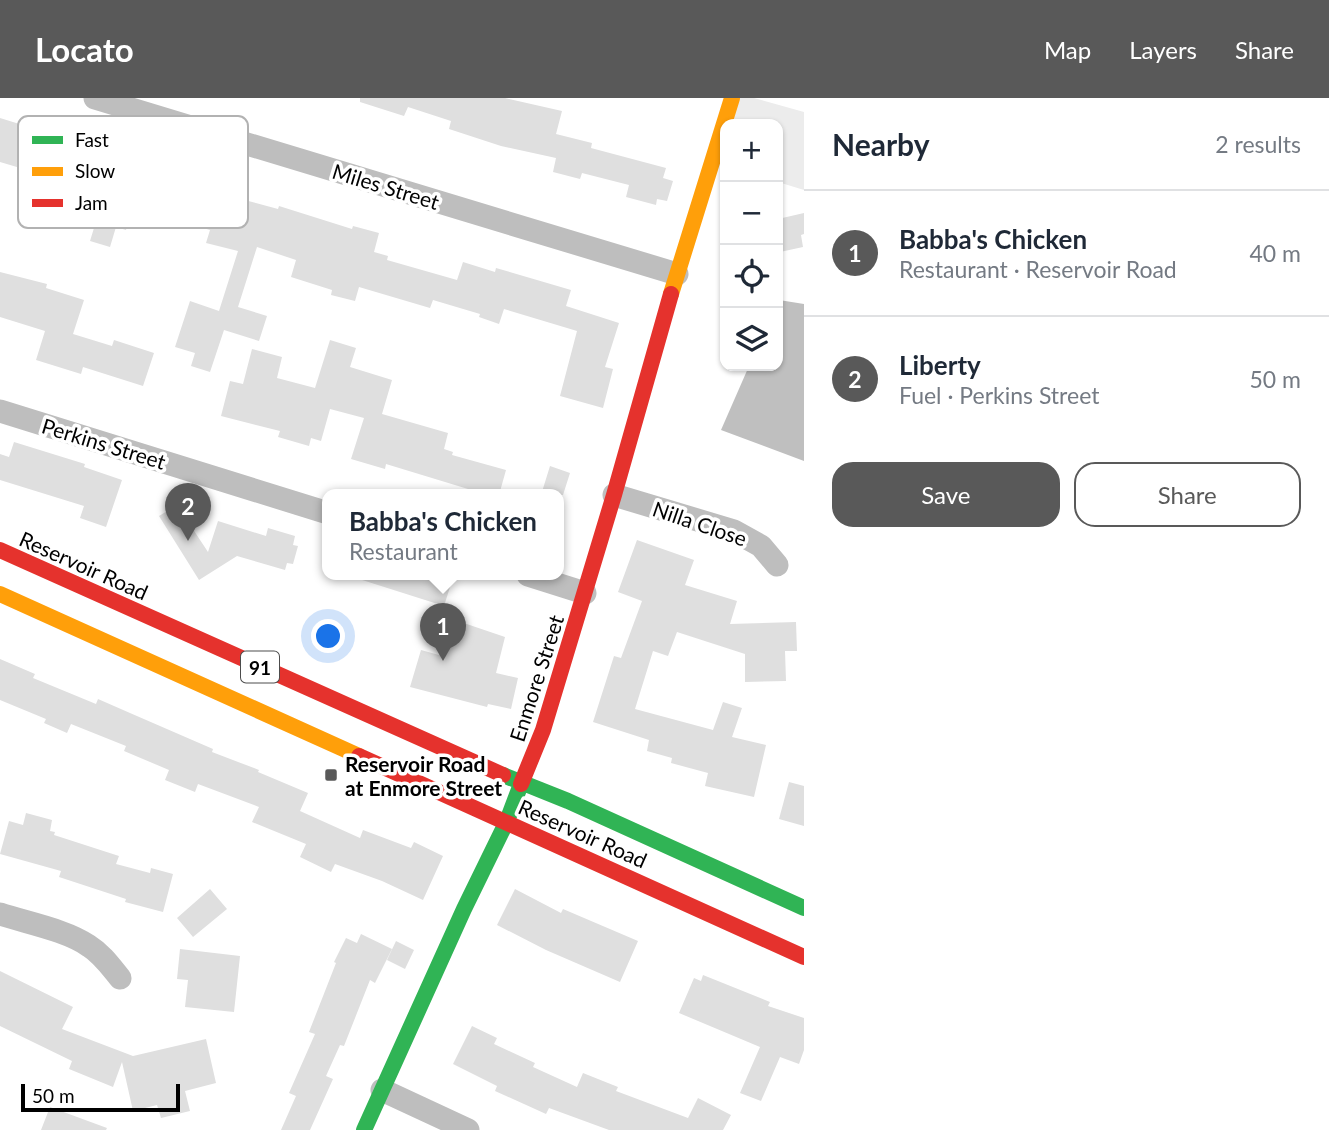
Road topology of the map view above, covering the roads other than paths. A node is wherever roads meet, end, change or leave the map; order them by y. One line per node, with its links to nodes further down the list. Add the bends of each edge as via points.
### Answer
1 (95, 98): 3 (street, Miles Street)
2 (732, 98): 5 (main road, Enmore Street)
3 (155, 116)
4 (248, 144): 5 (street, Miles Street)
5 (677, 274): 7 (main road, Enmore Street)
6 (0, 411): 8 (street, Perkins Street)
7 (614, 495): 10 (street, Nilla Close, via 734,531 761,546); 12 (main road, Enmore Street)
8 (322, 511)
9 (0, 550): 14 (main road, Reservoir Road / 91)
10 (778, 565)
11 (544, 580): 12 (street)
12 (584, 593): 14 (main road, Enmore Street, via 543,730)
13 (0, 594): 15 (main road, Reservoir Road / 91)
14 (522, 783): 15 (main road, Enmore Street); 16 (main road, Reservoir Road / 91)
15 (507, 821): 18 (main road, Reservoir Road / 91); 20 (main road, Enmore Street)
16 (804, 908)
17 (0, 914): 19 (street, via 88,944)
18 (804, 957)
19 (120, 978)
20 (382, 1090): 21 (main road, Enmore Street); 22 (street)
21 (364, 1130)
22 (468, 1130)

